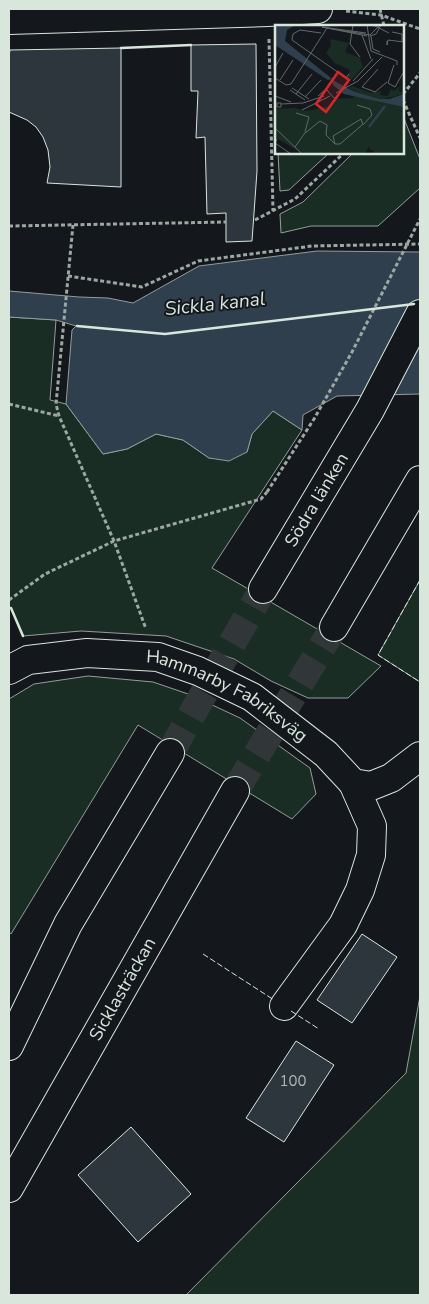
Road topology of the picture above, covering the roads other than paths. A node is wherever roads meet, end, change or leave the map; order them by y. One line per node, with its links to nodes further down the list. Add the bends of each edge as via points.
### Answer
1 (328, 9): 2 (main road)
2 (9, 20)
3 (420, 314): 5 (main road, Södra länken, via 370,410)
4 (420, 480): 6 (main road)
5 (263, 589)
6 (334, 627)
7 (9, 670): 10 (main road, Hammarby Fabriksväg, via 28,660 87,653 158,657 198,671 252,697 326,754)
8 (170, 752): 12 (main road)
9 (420, 756): 10 (main road, via 391,778 372,786)
10 (353, 783): 13 (main road, Hammarby Fabriksväg, via 372,826 371,855 360,890 343,925)
11 (235, 791): 16 (main road, Sicklasträckan)
12 (68, 924): 14 (main road); 15 (main road)
13 (284, 1006)
14 (9, 1017)
15 (9, 1046)
16 (9, 1188)

